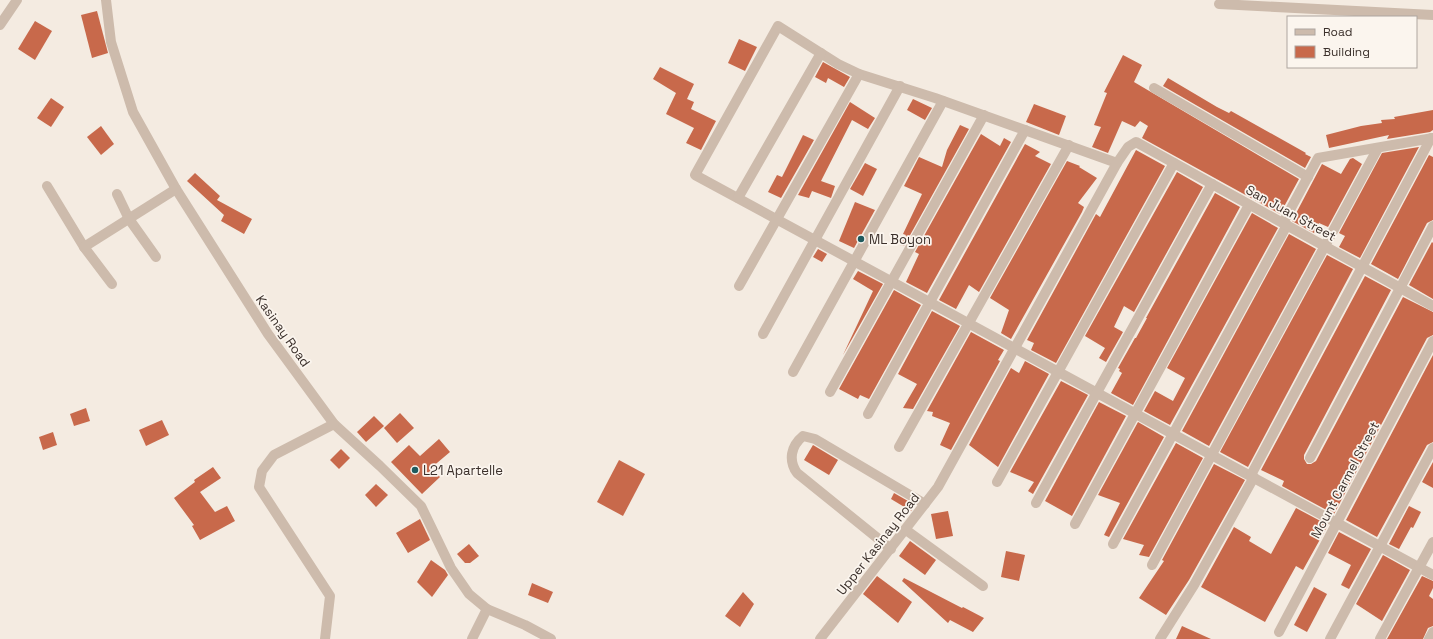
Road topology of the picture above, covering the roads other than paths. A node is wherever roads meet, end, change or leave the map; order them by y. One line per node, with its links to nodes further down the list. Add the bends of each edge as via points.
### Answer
1 (17, 0): 6 (street)
2 (106, 0): 23 (street, Kasinay Road, via 111,42 133,112)
3 (1219, 4): 4 (street)
4 (1292, 4): 5 (street)
5 (1433, 15)
6 (0, 25)
7 (821, 53): 8 (street); 25 (street); 25 (street, via 778,26 695,175)
8 (859, 74): 9 (street); 28 (street)
9 (900, 86): 11 (street); 31 (street)
10 (1154, 88): 20 (street)
11 (943, 101): 12 (street); 35 (street)
12 (984, 115): 13 (street); 37 (street)
13 (1025, 130): 16 (street); 41 (street)
14 (1432, 138): 17 (street); 36 (street)
15 (1136, 142): 18 (street, Upper Kasinay Road, via 1128,147); 19 (street, San Juan Street)
16 (1069, 145): 18 (street); 43 (street)
17 (1378, 148): 20 (street, via 1318,158); 32 (street)
18 (1117, 163): 46 (street, Upper Kasinay Road)
19 (1174, 163): 21 (street, San Juan Street); 47 (street)
20 (1308, 177): 29 (street)
21 (1212, 184): 26 (street, San Juan Street); 50 (street)
22 (47, 186): 33 (street)
23 (176, 189): 27 (street); 53 (street, Kasinay Road, via 268,334)
24 (117, 194): 27 (street)
25 (738, 198): 28 (street)
26 (1249, 205): 29 (street, San Juan Street); 51 (street)
27 (129, 219): 33 (street); 34 (street)
28 (776, 219): 31 (street); 39 (street)
29 (1285, 224): 32 (street, San Juan Street); 54 (street)
30 (1433, 226): 40 (street)
31 (815, 240): 35 (street); 44 (street)
32 (1324, 246): 36 (street, San Juan Street); 57 (street)
33 (84, 247): 38 (street)
34 (156, 257)
35 (854, 261): 37 (street); 48 (street)
36 (1362, 267): 40 (street, San Juan Street); 59 (street)
37 (892, 281): 41 (street); 49 (street)
38 (112, 284)
39 (739, 286)
40 (1400, 288): 42 (street, San Juan Street); 58 (street)
41 (930, 302): 43 (street); 52 (street)
42 (1433, 306)
43 (968, 323): 46 (street); 55 (street)
44 (763, 334)
45 (1433, 341): 63 (street, Mount Carmel Street)
46 (1015, 348): 47 (street); 62 (street, Upper Kasinay Road, via 952,462)
47 (1059, 371): 50 (street); 60 (street)
48 (793, 372)
49 (830, 392)
50 (1097, 392): 51 (street); 61 (street)
51 (1135, 413): 54 (street); 64 (street)
52 (868, 414)
53 (334, 424): 74 (street, Kasinay Road, via 421,506 451,568 469,594); 77 (street, via 274,455 262,471 259,488 330,596)
54 (1174, 434): 57 (street); 67 (street)
55 (899, 447)
56 (1433, 448): 68 (street)
57 (1212, 454): 59 (street); 70 (street)
58 (1310, 458)
59 (1252, 476): 63 (street); 81 (street, via 1194,585)
60 (997, 482)
61 (1036, 503)
62 (925, 504): 65 (street, Upper Kasinay Road); 69 (street, via 815,439 803,436 795,443 792,461 797,473)
63 (1337, 522): 68 (street); 75 (street, Mount Carmel Street)
64 (1075, 524)
65 (906, 530): 69 (street, Upper Kasinay Road); 73 (street)
66 (1433, 542): 71 (street)
67 (1114, 544)
68 (1380, 546): 71 (street); 82 (street)
69 (891, 549): 80 (street, Upper Kasinay Road)
70 (1152, 565)
71 (1419, 567): 72 (street); 83 (street)
72 (1433, 575)
73 (983, 586)
74 (487, 609): 78 (street); 79 (street, Kasinay Road)
75 (1279, 632)
76 (1433, 632): 84 (street)
77 (325, 639)
78 (472, 639)
79 (551, 639)
80 (820, 639)
81 (1160, 639)
82 (1330, 639)
83 (1380, 639)
84 (1429, 639)

